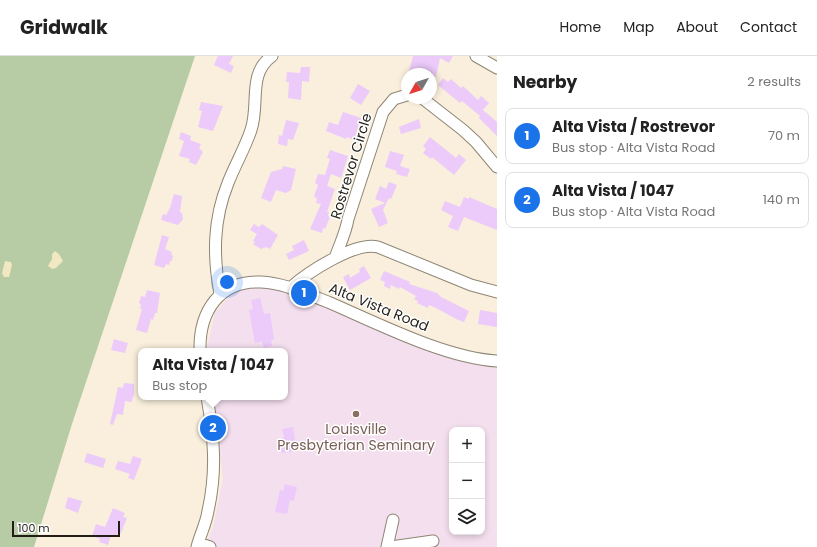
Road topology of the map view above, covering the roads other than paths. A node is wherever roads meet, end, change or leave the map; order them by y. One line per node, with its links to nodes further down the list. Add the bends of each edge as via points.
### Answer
1 (272, 56): 10 (street, via 259,72 252,130 228,182 219,211 214,245)
2 (476, 56): 3 (street)
3 (497, 68)
4 (401, 97): 7 (street, Rostrevor Circle, via 394,99 383,112 348,219 347,230)
5 (430, 104): 6 (street, via 476,142)
6 (497, 167)
7 (335, 258): 8 (street); 9 (street, via 363,247 373,246 471,285)
8 (290, 288): 10 (street, Alta Vista Road, via 272,283 248,282 227,288); 12 (street, Alta Vista Road, via 443,349 468,357)
9 (497, 292)
10 (220, 294): 11 (street, via 203,322)
11 (200, 348)
12 (497, 361)
13 (208, 400): 16 (street, via 213,428 215,465 208,512)
14 (393, 520): 18 (street)
15 (433, 541): 19 (street)
16 (197, 545): 17 (street)
17 (210, 547)
18 (387, 547)
19 (391, 547)

